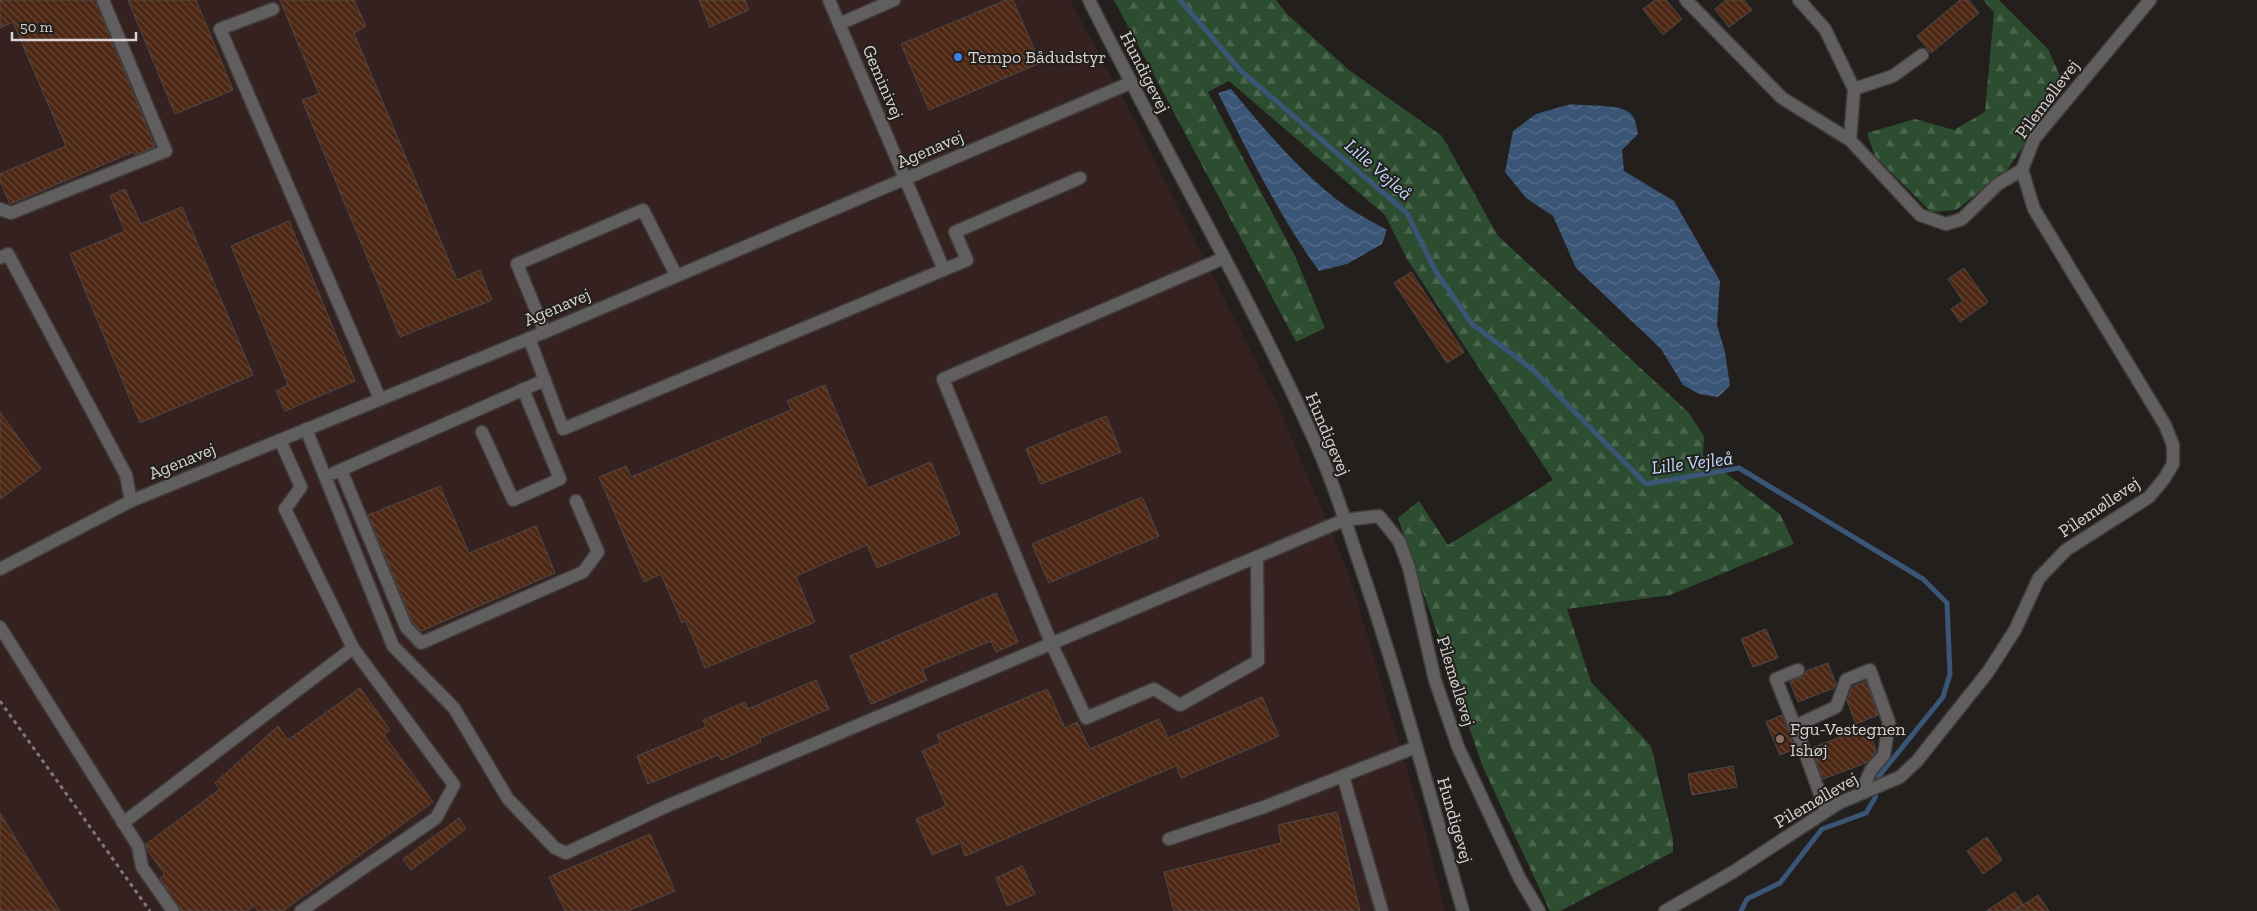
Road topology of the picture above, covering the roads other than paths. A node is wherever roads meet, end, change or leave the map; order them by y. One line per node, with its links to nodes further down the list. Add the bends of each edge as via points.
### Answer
1 (103, 0): 18 (street, via 166,151 11,213)
2 (829, 0): 10 (street, Geminivej)
3 (894, 0): 8 (street)
4 (1089, 0): 12 (street, Hundigevej)
5 (1686, 0): 14 (street, via 1782,98)
6 (1799, 0): 13 (street, via 1824,29)
7 (2150, 0): 15 (street, Pilemøllevej, via 2034,139)
8 (872, 4): 10 (street)
9 (273, 9): 27 (street, via 220,29)
10 (839, 24): 17 (street, Geminivej)
11 (1922, 55): 13 (street, via 1893,76)
12 (1130, 83): 17 (street, Agenavej); 20 (street, Hundigevej)
13 (1854, 89): 14 (street)
14 (1850, 140): 15 (street, via 1920,215 1946,224 1962,219 1998,184)
15 (2022, 170): 45 (street, Pilemøllevej, via 2034,209 2165,425 2173,445 2172,464 2149,497 2066,550 2039,578 2015,630 1988,672 1917,760 1900,777)
16 (1080, 178): 21 (street, via 955,232 967,260)
17 (905, 179): 21 (street, Geminivej); 22 (street, Agenavej)
18 (0, 208)
19 (0, 258): 33 (street, via 8,254 126,475)
20 (1224, 258): 35 (street, Hundigevej, via 1312,434); 39 (street, via 943,378)
21 (944, 270): 25 (street, via 563,429)
22 (676, 275): 23 (street, Agenavej); 23 (street, via 643,210 535,256 517,264)
23 (545, 332): 24 (street, Agenavej)
24 (529, 338): 25 (street); 27 (street, Agenavej)
25 (544, 380): 26 (street)
26 (523, 389): 29 (street, via 560,479 513,500); 31 (street)
27 (380, 399): 28 (street, Agenavej)
28 (306, 429): 30 (street, Agenavej); 32 (street)
29 (482, 432)
30 (280, 440): 33 (street, Agenavej); 40 (street, via 300,487 285,510)
31 (340, 470): 32 (street); 34 (street, via 406,626 420,643 583,572 598,552)
32 (324, 477): 39 (street, via 393,646 454,708 508,799 555,848 566,853 667,806)
33 (130, 501): 37 (street, Agenavej)
34 (576, 501)
35 (1344, 520): 36 (street); 43 (street, Hundigevej, via 1382,628); 53 (street, Pilemøllevej, via 1379,516 1399,541 1409,568 1435,680 1458,747 1520,879)
36 (1257, 557): 39 (street); 39 (street, via 1258,661 1180,705 1154,689 1086,718)
37 (0, 569)
38 (0, 627): 47 (street)
39 (1052, 645)
40 (353, 648): 47 (street); 50 (street, via 454,785 436,818)
41 (1798, 670): 42 (street, via 1776,679)
42 (1795, 726): 45 (street, via 1836,707 1846,680 1870,670 1889,722 1884,755 1871,770); 46 (street)
43 (1416, 747): 44 (street); 52 (street, Hundigevej)
44 (1343, 776): 48 (street); 51 (street)
45 (1861, 792): 46 (street, Pilemøllevej)
46 (1826, 811): 54 (street, Pilemøllevej, via 1733,872)
47 (123, 823): 49 (street, via 138,846 142,867)
48 (1169, 839)
49 (173, 911)
50 (301, 911)
51 (1382, 911)
52 (1463, 911)
53 (1540, 911)
54 (1665, 911)

